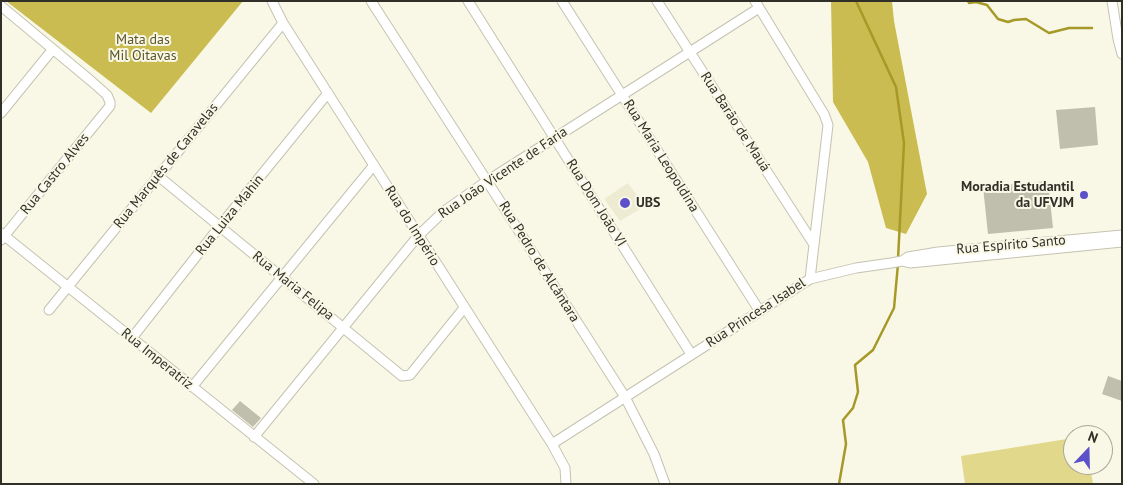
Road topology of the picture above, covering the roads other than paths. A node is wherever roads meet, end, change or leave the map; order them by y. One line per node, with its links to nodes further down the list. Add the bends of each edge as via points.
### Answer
1 (370, 1): 19 (street, Rua Pedro de Alcântara)
2 (468, 1): 16 (street, Rua Dom João VI)
3 (562, 1): 14 (street, Rua Maria Leopoldina)
4 (657, 1): 11 (street, Rua Barão de Mauá)
5 (1112, 1): 12 (street)
6 (273, 4): 9 (street, Rua do Império)
7 (757, 5): 11 (street, Rua João Vicente de Faria); 25 (street, Rua Princesa Isabel, via 828,125)
8 (1, 6): 10 (street)
9 (283, 23): 13 (street, Rua do Império); 18 (street, Rua Marquês de Caravelas)
10 (53, 49): 15 (street); 22 (street, Rua Castro Alves, via 107,95 110,102)
11 (690, 52): 14 (street, Rua João Vicente de Faria); 25 (street, Rua Barão de Mauá)
12 (1122, 54)
13 (328, 93): 17 (street, Rua do Império); 20 (street, Rua Luiza Mahin)
14 (622, 94): 16 (street, Rua João Vicente de Faria); 32 (street, Rua Maria Leopoldina)
15 (1, 113)
16 (555, 138): 19 (street, Rua João Vicente de Faria); 35 (street, Rua Dom João VI)
17 (374, 165): 23 (street, Rua do Império); 27 (street)
18 (157, 175): 20 (street, Rua Maria Felipa); 29 (street, Rua Marquês de Caravelas)
19 (487, 181): 23 (street, Rua João Vicente de Faria, via 443,212); 37 (street, Rua Pedro de Alcântara)
20 (220, 226): 27 (street, Rua Maria Felipa); 34 (street, Rua Luiza Mahin)
21 (1122, 235): 26 (street, Rua Espírito Santo, via 938,252)
22 (2, 236): 29 (street, Rua Imperatriz)
23 (418, 236): 30 (street, Rua do Império); 33 (street, Rua João Vicente de Faria)
24 (1122, 242): 26 (street, Rua Espírito Santo)
25 (813, 243): 28 (street, Rua Princesa Isabel)
26 (898, 262): 28 (street, Rua Espírito Santo)
27 (282, 277): 33 (street, Rua Maria Felipa); 36 (street)
28 (810, 279): 32 (street, Rua Princesa Isabel)
29 (68, 287): 31 (street, Rua Marquês de Caravelas); 34 (street, Rua Imperatriz)
30 (464, 308): 33 (street, Rua Maria Felipa, via 410,375 402,376); 39 (street, Rua do Império)
31 (49, 310)
32 (759, 310): 35 (street, Rua Princesa Isabel)
33 (343, 328): 38 (street, Rua João Vicente de Faria)
34 (132, 338): 36 (street, Rua Imperatriz)
35 (691, 354): 37 (street, Rua Princesa Isabel)
36 (192, 387): 38 (street, Rua Imperatriz)
37 (625, 398): 39 (street, Rua Princesa Isabel); 42 (street, Rua Pedro de Alcântara, via 654,454)
38 (254, 437): 40 (street, Rua Imperatriz)
39 (552, 444): 41 (street, Rua do Império, via 565,468)
40 (314, 484)
41 (566, 484)
42 (665, 484)

